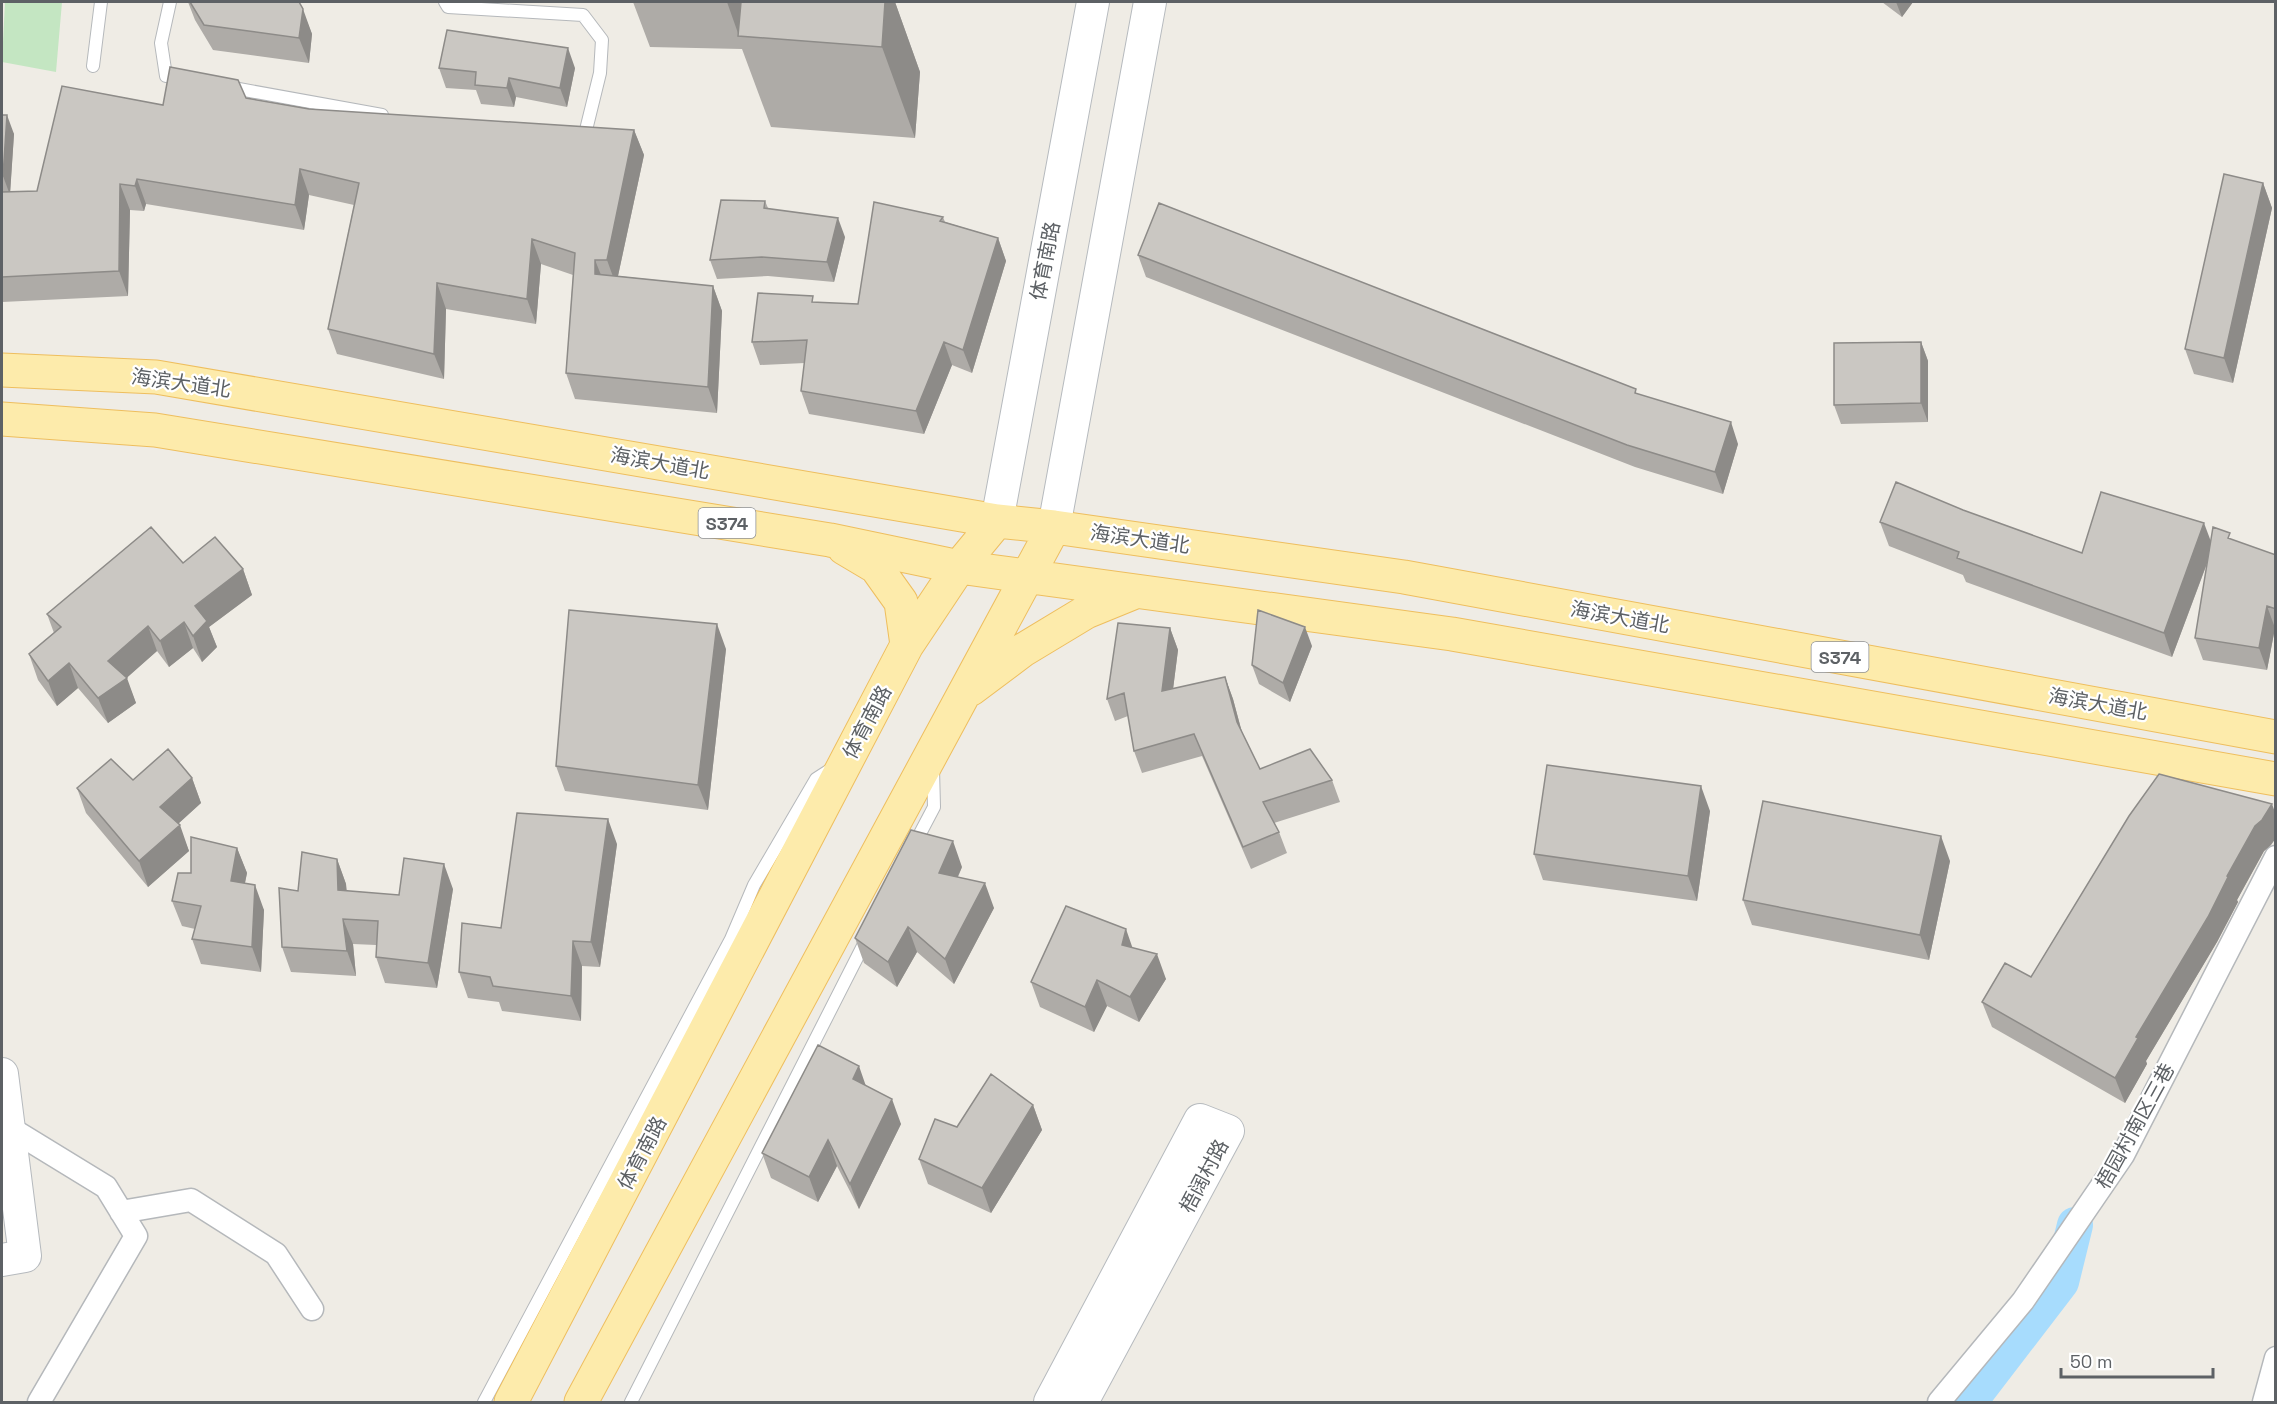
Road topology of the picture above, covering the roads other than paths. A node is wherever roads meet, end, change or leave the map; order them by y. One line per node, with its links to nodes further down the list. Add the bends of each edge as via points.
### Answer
1 (101, 2): 6 (lane)
2 (170, 2): 7 (lane, via 161,43 166,76)
3 (445, 2): 8 (lane, via 448,7 583,15 602,40 600,74 585,134)
4 (1093, 2): 11 (street, 体育南路)
5 (1150, 2): 12 (street)
6 (93, 66)
7 (389, 116)
8 (570, 136)
9 (2, 370): 11 (main road, 海滨大道北 / S374, via 156,377)
10 (2, 419): 13 (main road, S374, via 155,430)
11 (997, 521): 12 (main road, 海滨大道北 / S374); 14 (main road, 体育南路)
12 (1054, 527): 15 (main road); 19 (main road, 海滨大道北 / S374, via 1404,577)
13 (830, 540): 14 (main road, S374); 17 (main road, via 876,567 901,602)
14 (959, 567): 15 (main road, S374); 17 (main road, 体育南路)
15 (1028, 575): 16 (main road, S374); 18 (main road)
16 (1138, 591): 18 (main road, via 1090,610 1023,650); 22 (main road, S374, via 1452,634)
17 (907, 645): 21 (main road, 体育南路)
18 (963, 695): 20 (main road)
19 (2276, 737)
20 (932, 752): 24 (lane, via 934,807); 35 (main road)
21 (849, 757): 33 (lane, via 816,779 754,885 731,939); 34 (main road, 体育南路)
22 (2276, 779)
23 (2276, 857): 39 (street, 梧园村南区三巷, via 2123,1155 2023,1301)
24 (907, 860)
25 (875, 923): 36 (lane)
26 (2, 1074): 27 (street)
27 (8, 1127): 28 (street, via 106,1187); 29 (street, via 25,1256)
28 (121, 1212): 30 (street, via 190,1200 276,1254); 32 (street, via 136,1236)
29 (2, 1260)
30 (312, 1309)
31 (2276, 1358): 40 (street)
32 (39, 1402)
33 (484, 1402)
34 (511, 1402)
35 (581, 1402)
36 (630, 1402)
37 (1050, 1402): 38 (street, 梧阔村路, via 1200,1119 1228,1131)
38 (1082, 1402)
39 (1939, 1402)
40 (2264, 1402)

